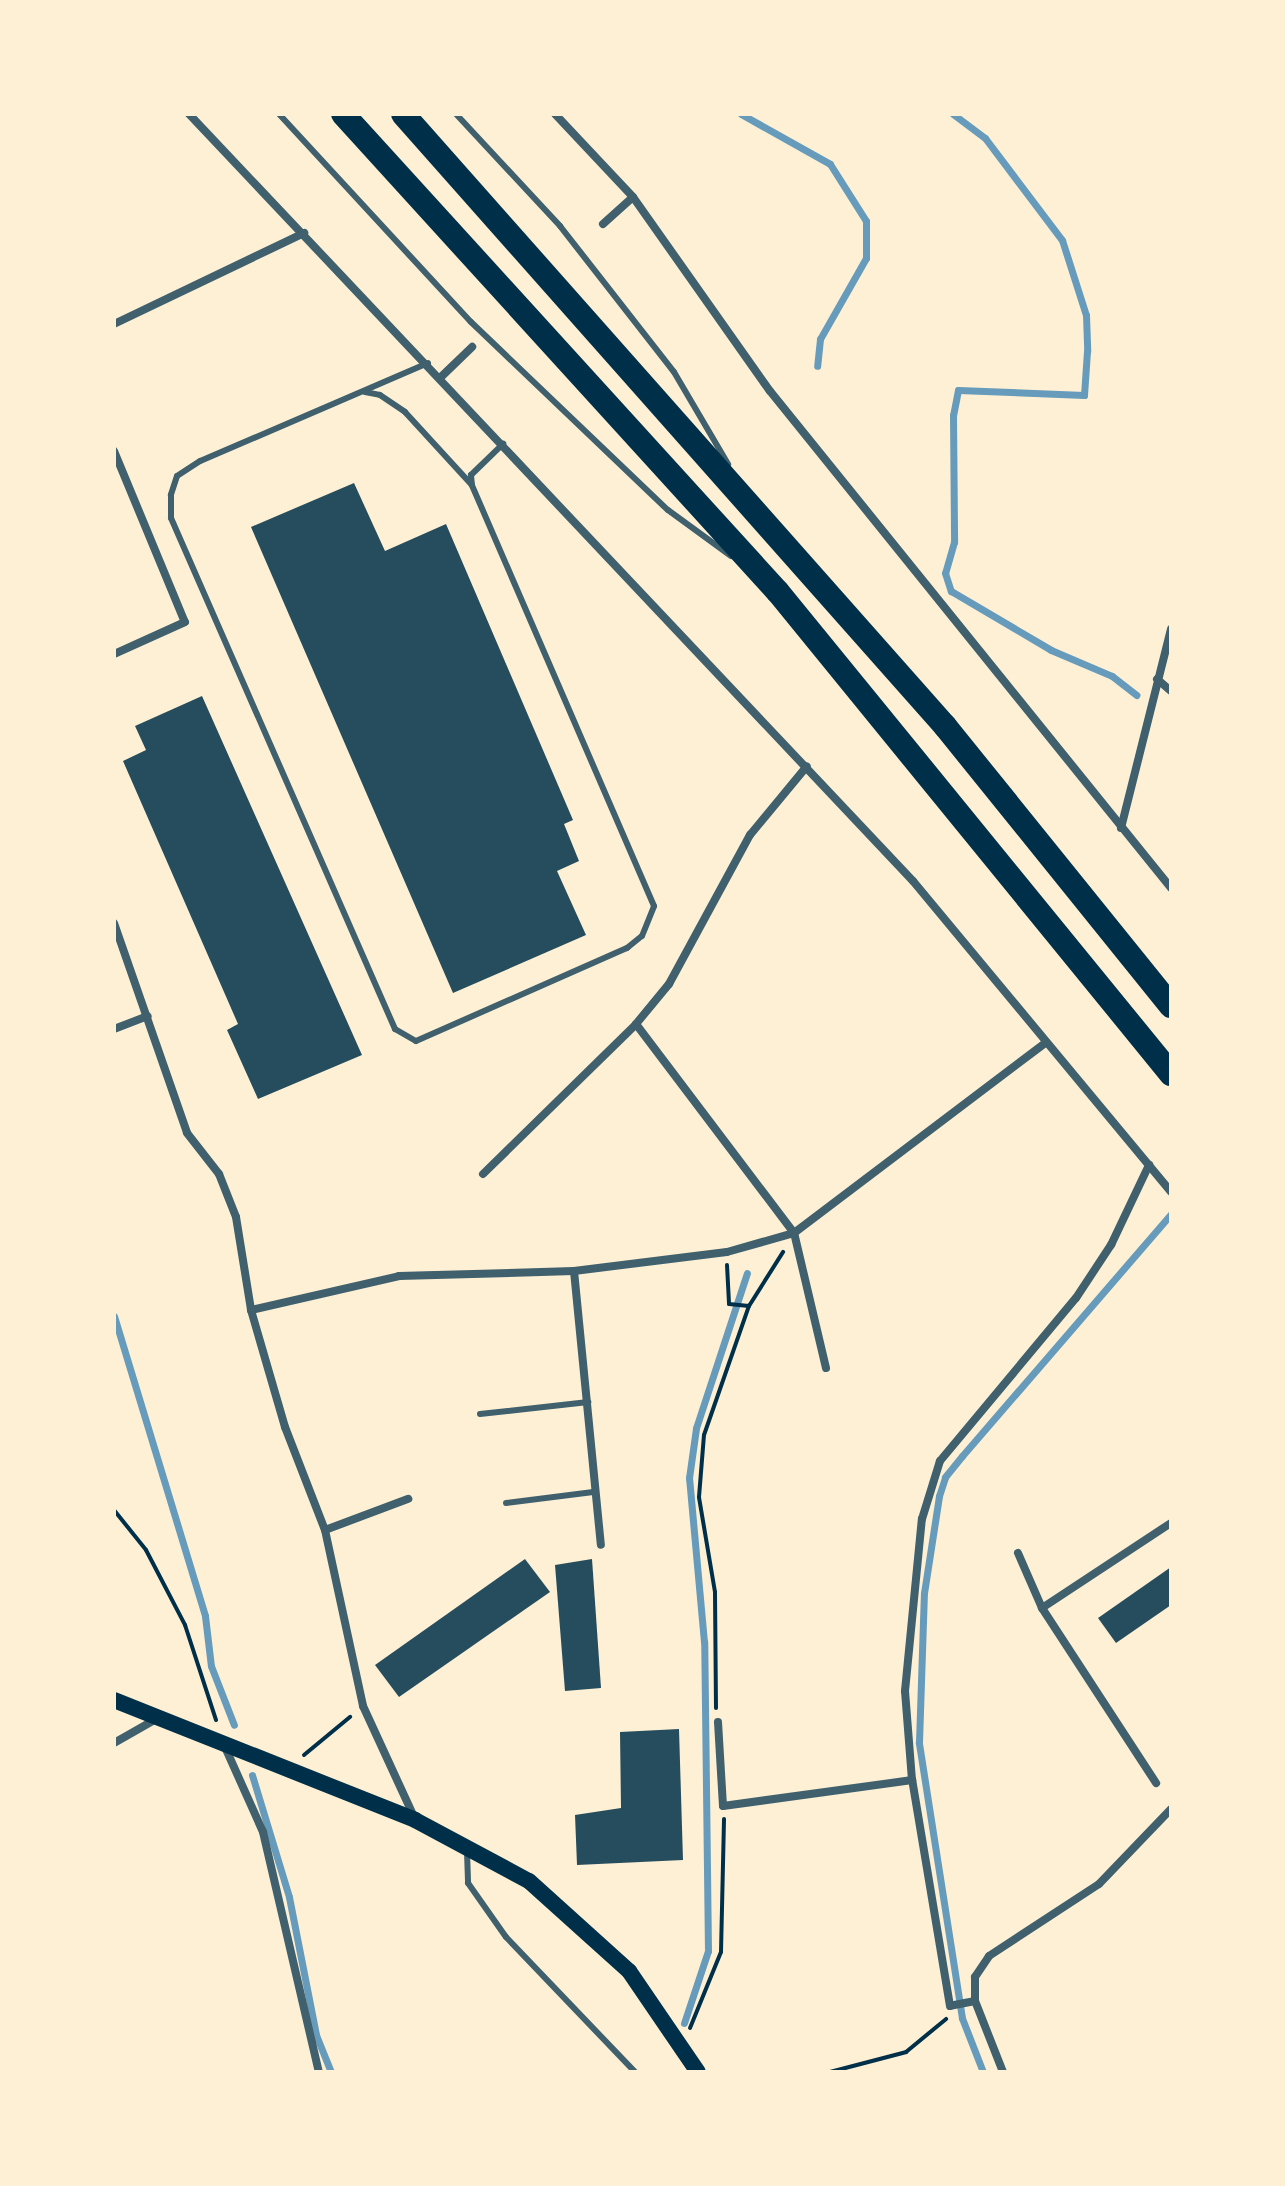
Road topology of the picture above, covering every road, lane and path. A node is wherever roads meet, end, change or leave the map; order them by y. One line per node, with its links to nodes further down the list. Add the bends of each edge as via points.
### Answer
1 (189, 114): 9 (street)
2 (279, 114): 19 (lane, via 471,322 668,510)
3 (343, 114): 19 (highway)
4 (403, 114): 18 (highway)
5 (456, 114): 18 (lane, via 560,226 674,372)
6 (555, 114): 7 (street)
7 (633, 197): 8 (street); 25 (street, via 770,391)
8 (603, 224)
9 (304, 233): 10 (street); 12 (street)
10 (114, 324)
11 (472, 347): 13 (street)
12 (428, 363): 13 (street); 14 (lane)
13 (442, 376): 15 (street)
14 (365, 392): 17 (lane, via 380,395 405,412); 17 (lane, via 200,461 177,476 171,518 395,1029 416,1041 627,948 642,936 654,906)
15 (504, 443): 17 (lane, via 471,475); 24 (street)
16 (114, 451): 21 (street, via 185,622)
17 (472, 485)
18 (748, 498): 28 (highway, via 945,726)
19 (778, 592): 33 (highway)
20 (1171, 629): 22 (street)
21 (114, 654)
22 (1157, 679): 23 (street); 25 (street)
23 (1171, 691)
24 (807, 766): 30 (street, via 750,835 693,948); 32 (street, via 913,881)
25 (1121, 828): 26 (street)
26 (1171, 888)
27 (114, 923): 29 (street)
28 (1171, 1006)
29 (148, 1016): 31 (street); 41 (street, via 187,1133 219,1174 236,1217)
30 (636, 1024): 35 (street); 37 (street)
31 (114, 1029)
32 (1045, 1043): 34 (street); 37 (street)
33 (1171, 1074)
34 (1149, 1165): 36 (street); 61 (street, via 1111,1245 1076,1298 940,1461 931,1480 907,1643)
35 (483, 1174)
36 (1171, 1192)
37 (794, 1233): 38 (street); 40 (path); 42 (street)
38 (727, 1252): 39 (street); 40 (path, via 729,1304)
39 (574, 1271): 41 (street, via 424,1273); 43 (street)
40 (747, 1306): 57 (path, via 704,1435 699,1497 715,1592)
41 (251, 1310): 50 (street, via 285,1427)
42 (826, 1368)
43 (589, 1402): 44 (lane); 45 (street)
44 (480, 1414)
45 (593, 1492): 47 (lane); 51 (street)
46 (408, 1499): 50 (street)
47 (506, 1503)
48 (114, 1510): 58 (path, via 146,1550 185,1625)
49 (1171, 1523): 53 (street)
50 (325, 1530): 55 (street)
51 (601, 1545)
52 (1018, 1553): 53 (street)
53 (1042, 1608): 62 (street)
54 (114, 1700): 56 (main road)
55 (363, 1706): 60 (path); 65 (street)
56 (158, 1718): 58 (main road); 59 (street)
57 (718, 1722): 63 (street)
58 (222, 1741): 60 (main road); 70 (street, via 263,1832)
59 (114, 1743)
60 (287, 1769): 65 (main road)
61 (912, 1780): 63 (street); 68 (street)
62 (1156, 1783)
63 (723, 1806): 69 (path, via 721,1952)
64 (1171, 1809): 67 (street, via 1099,1884 989,1956 975,1977)
65 (415, 1820): 66 (main road)
66 (466, 1844): 69 (main road, via 529,1881 576,1919 629,1971); 71 (lane, via 468,1883 506,1937)
67 (972, 2001): 68 (street); 74 (street)
68 (951, 2006): 73 (path, via 948,2017 906,2052)
69 (683, 2045): 72 (main road)
70 (319, 2072)
71 (635, 2072)
72 (698, 2072)
73 (830, 2072)
74 (1003, 2072)

